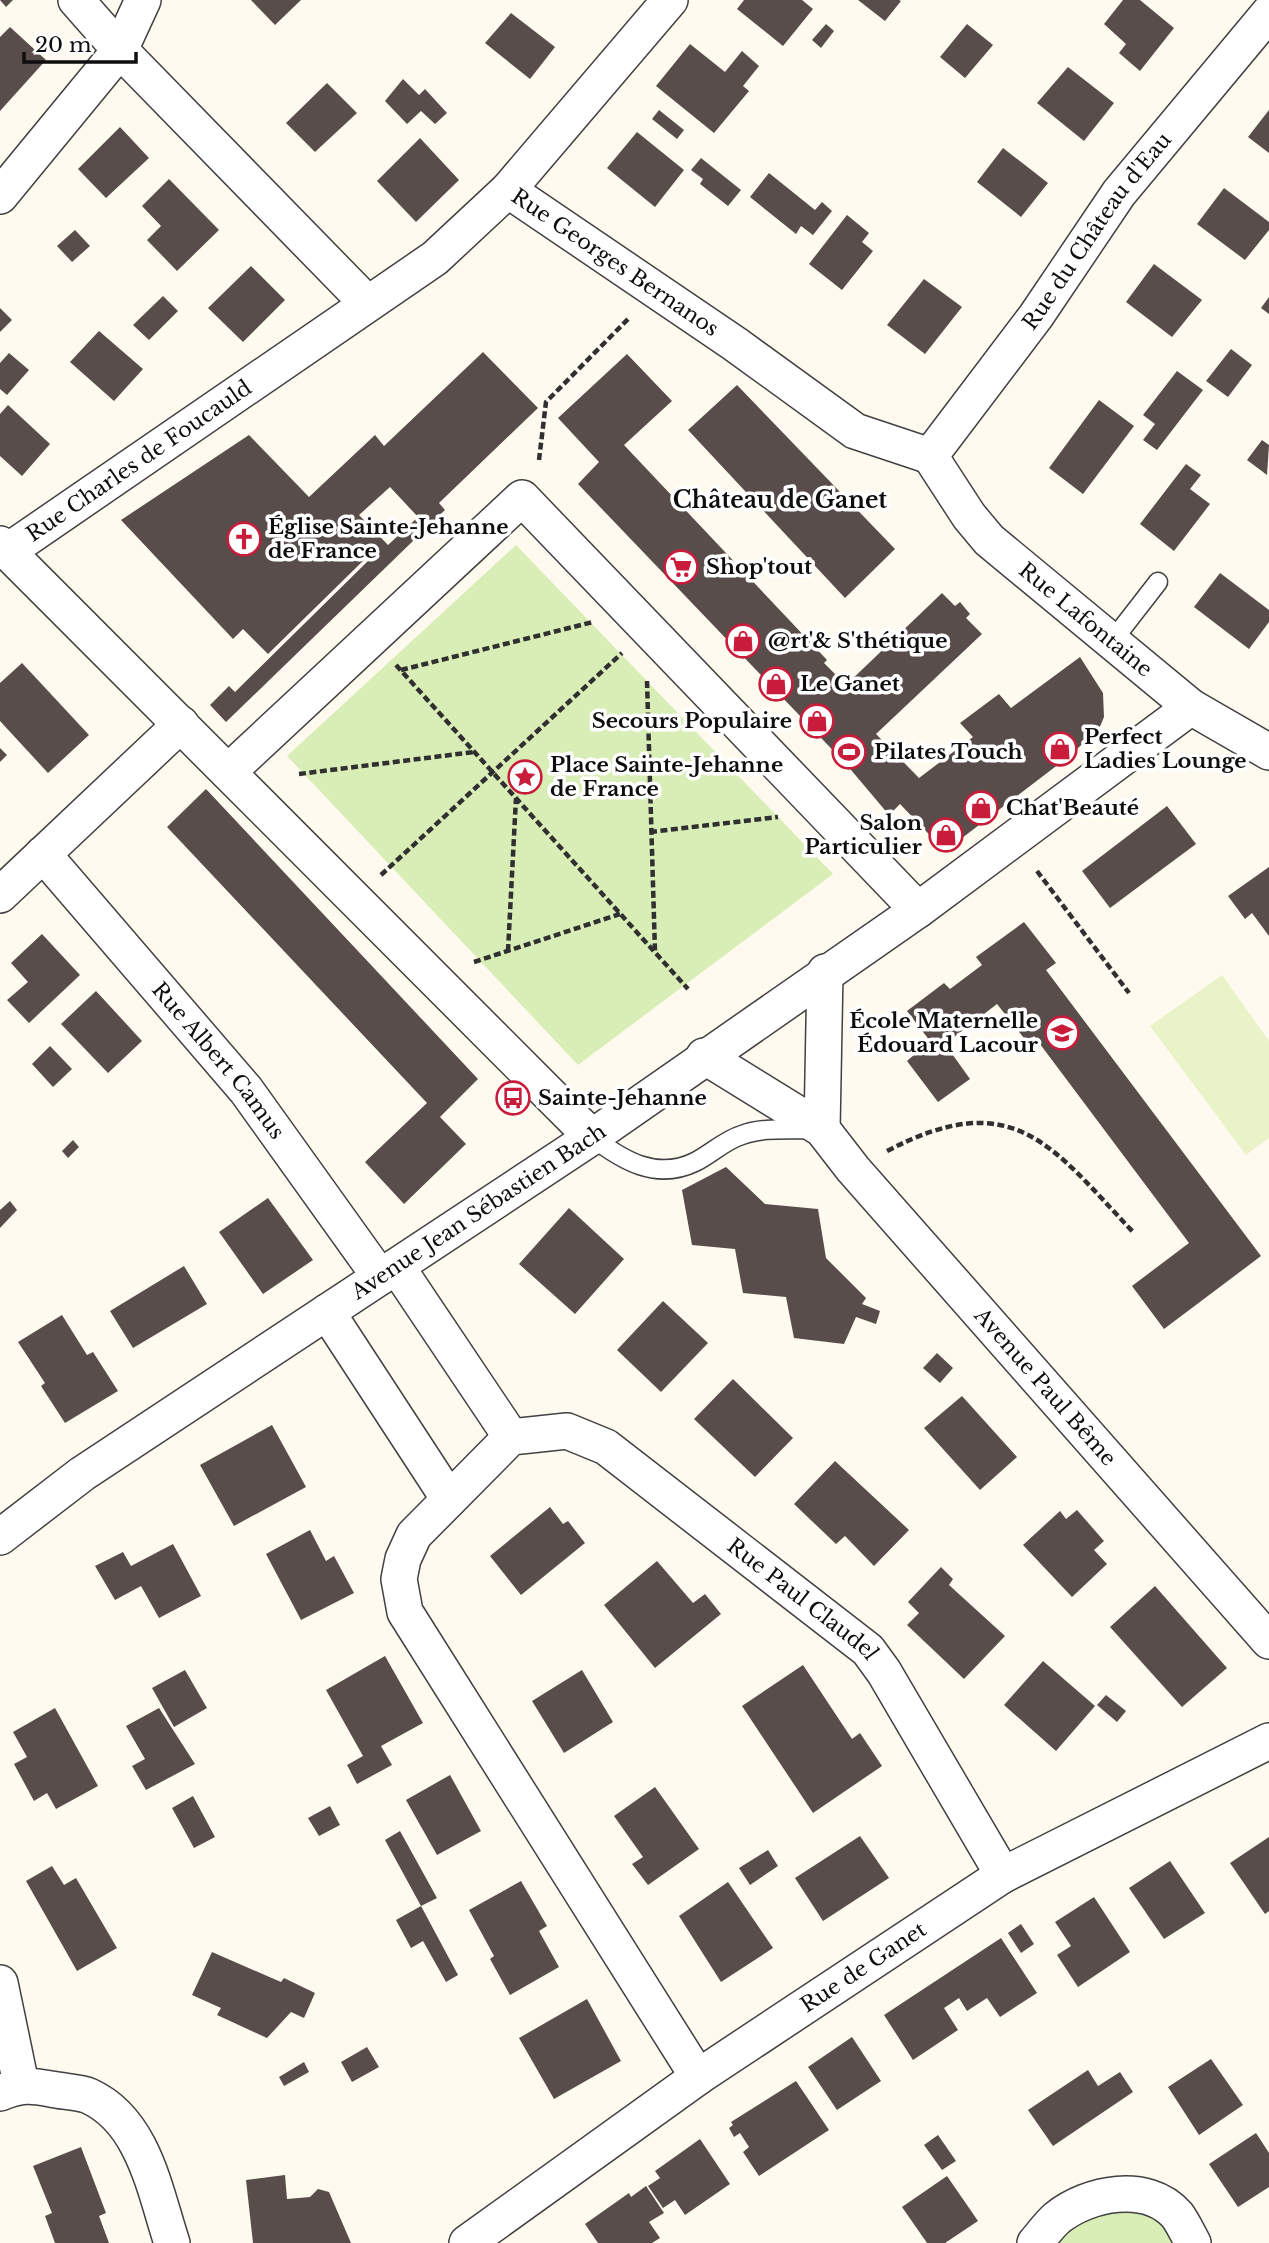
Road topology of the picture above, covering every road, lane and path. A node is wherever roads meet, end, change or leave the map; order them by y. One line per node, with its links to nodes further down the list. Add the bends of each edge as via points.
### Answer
1 (76, 0): 5 (street)
2 (143, 0): 5 (street)
3 (670, 0): 6 (street)
4 (1269, 13): 10 (street, Rue du Château d'Eau, via 1119,193 1036,316)
5 (120, 50): 7 (street); 9 (street)
6 (508, 190): 8 (street, Rue Georges Bernanos); 9 (street, Rue Georges Bernanos, via 435,258)
7 (0, 196)
8 (657, 290): 10 (street, Rue Georges Bernanos, via 855,431); 11 (path, via 546,402)
9 (367, 303): 12 (street, Rue Charles de Foucauld)
10 (930, 456): 17 (street, Rue Lafontaine, via 989,540)
11 (539, 460)
12 (4, 548): 21 (street, Rue Charles de Foucauld)
13 (1158, 582): 17 (lane)
14 (597, 621): 18 (path)
15 (648, 629): 16 (street, via 522,498); 25 (path); 34 (street)
16 (372, 638): 18 (path); 24 (street)
17 (1113, 640): 20 (street, Rue Lafontaine)
18 (401, 670): 22 (path)
19 (646, 673): 29 (path)
20 (1191, 707): 23 (street, Rue Lafontaine); 34 (street, Avenue Jean Sébastien Bach)
21 (181, 724): 24 (street, Rue Charles de Foucauld); 30 (street)
22 (475, 752): 25 (path); 26 (path)
23 (1269, 752)
24 (228, 772): 33 (street)
25 (493, 772): 27 (path); 33 (path)
26 (299, 774)
27 (516, 798): 35 (path); 36 (path)
28 (783, 817): 29 (path)
29 (650, 832): 37 (path)
30 (43, 854): 32 (street); 47 (street, Rue Albert Camus, via 246,1090)
31 (1037, 871): 41 (path)
32 (0, 895)
33 (355, 900): 44 (street)
34 (918, 910): 39 (street, Avenue Jean Sébastien Bach)
35 (620, 914): 36 (path); 37 (path)
36 (508, 951): 38 (path)
37 (655, 953): 40 (path)
38 (474, 962)
39 (825, 972): 42 (street, Avenue Jean Sébastien Bach); 43 (street)
40 (688, 989)
41 (1129, 993)
42 (704, 1056): 43 (street, Avenue Paul Bême); 44 (street, Avenue Jean Sébastien Bach)
43 (822, 1129): 44 (lane, via 740,1135 693,1163 645,1169); 45 (street, Avenue Paul Bême)
44 (592, 1137): 47 (street, Avenue Jean Sébastien Bach)
45 (853, 1169): 46 (path, via 939,1127 978,1124 1013,1128 1038,1138 1060,1155); 52 (street, Avenue Paul Bême)
46 (1133, 1232)
47 (388, 1272): 48 (street, Avenue Jean Sébastien Bach); 49 (street)
48 (327, 1312): 50 (street); 51 (street, Avenue Jean Sébastien Bach, via 82,1474)
49 (511, 1437): 50 (street); 54 (street, Rue Paul Claudel, via 567,1431 606,1447 867,1650)
50 (449, 1499): 56 (street, via 414,1535 402,1559 399,1579 405,1612)
51 (0, 1537)
52 (1269, 1641)
53 (1269, 1741): 54 (street, Rue de Ganet)
54 (1003, 1875): 56 (street, Rue de Ganet)
55 (0, 1983): 57 (street)
56 (698, 2077): 58 (street, Rue de Ganet)
57 (11, 2088): 59 (street, via 89,2096 118,2116 136,2140)
58 (475, 2238)
59 (172, 2243)
60 (1035, 2243): 61 (street, via 1057,2218 1088,2201 1135,2194 1176,2214)
61 (1193, 2243)

